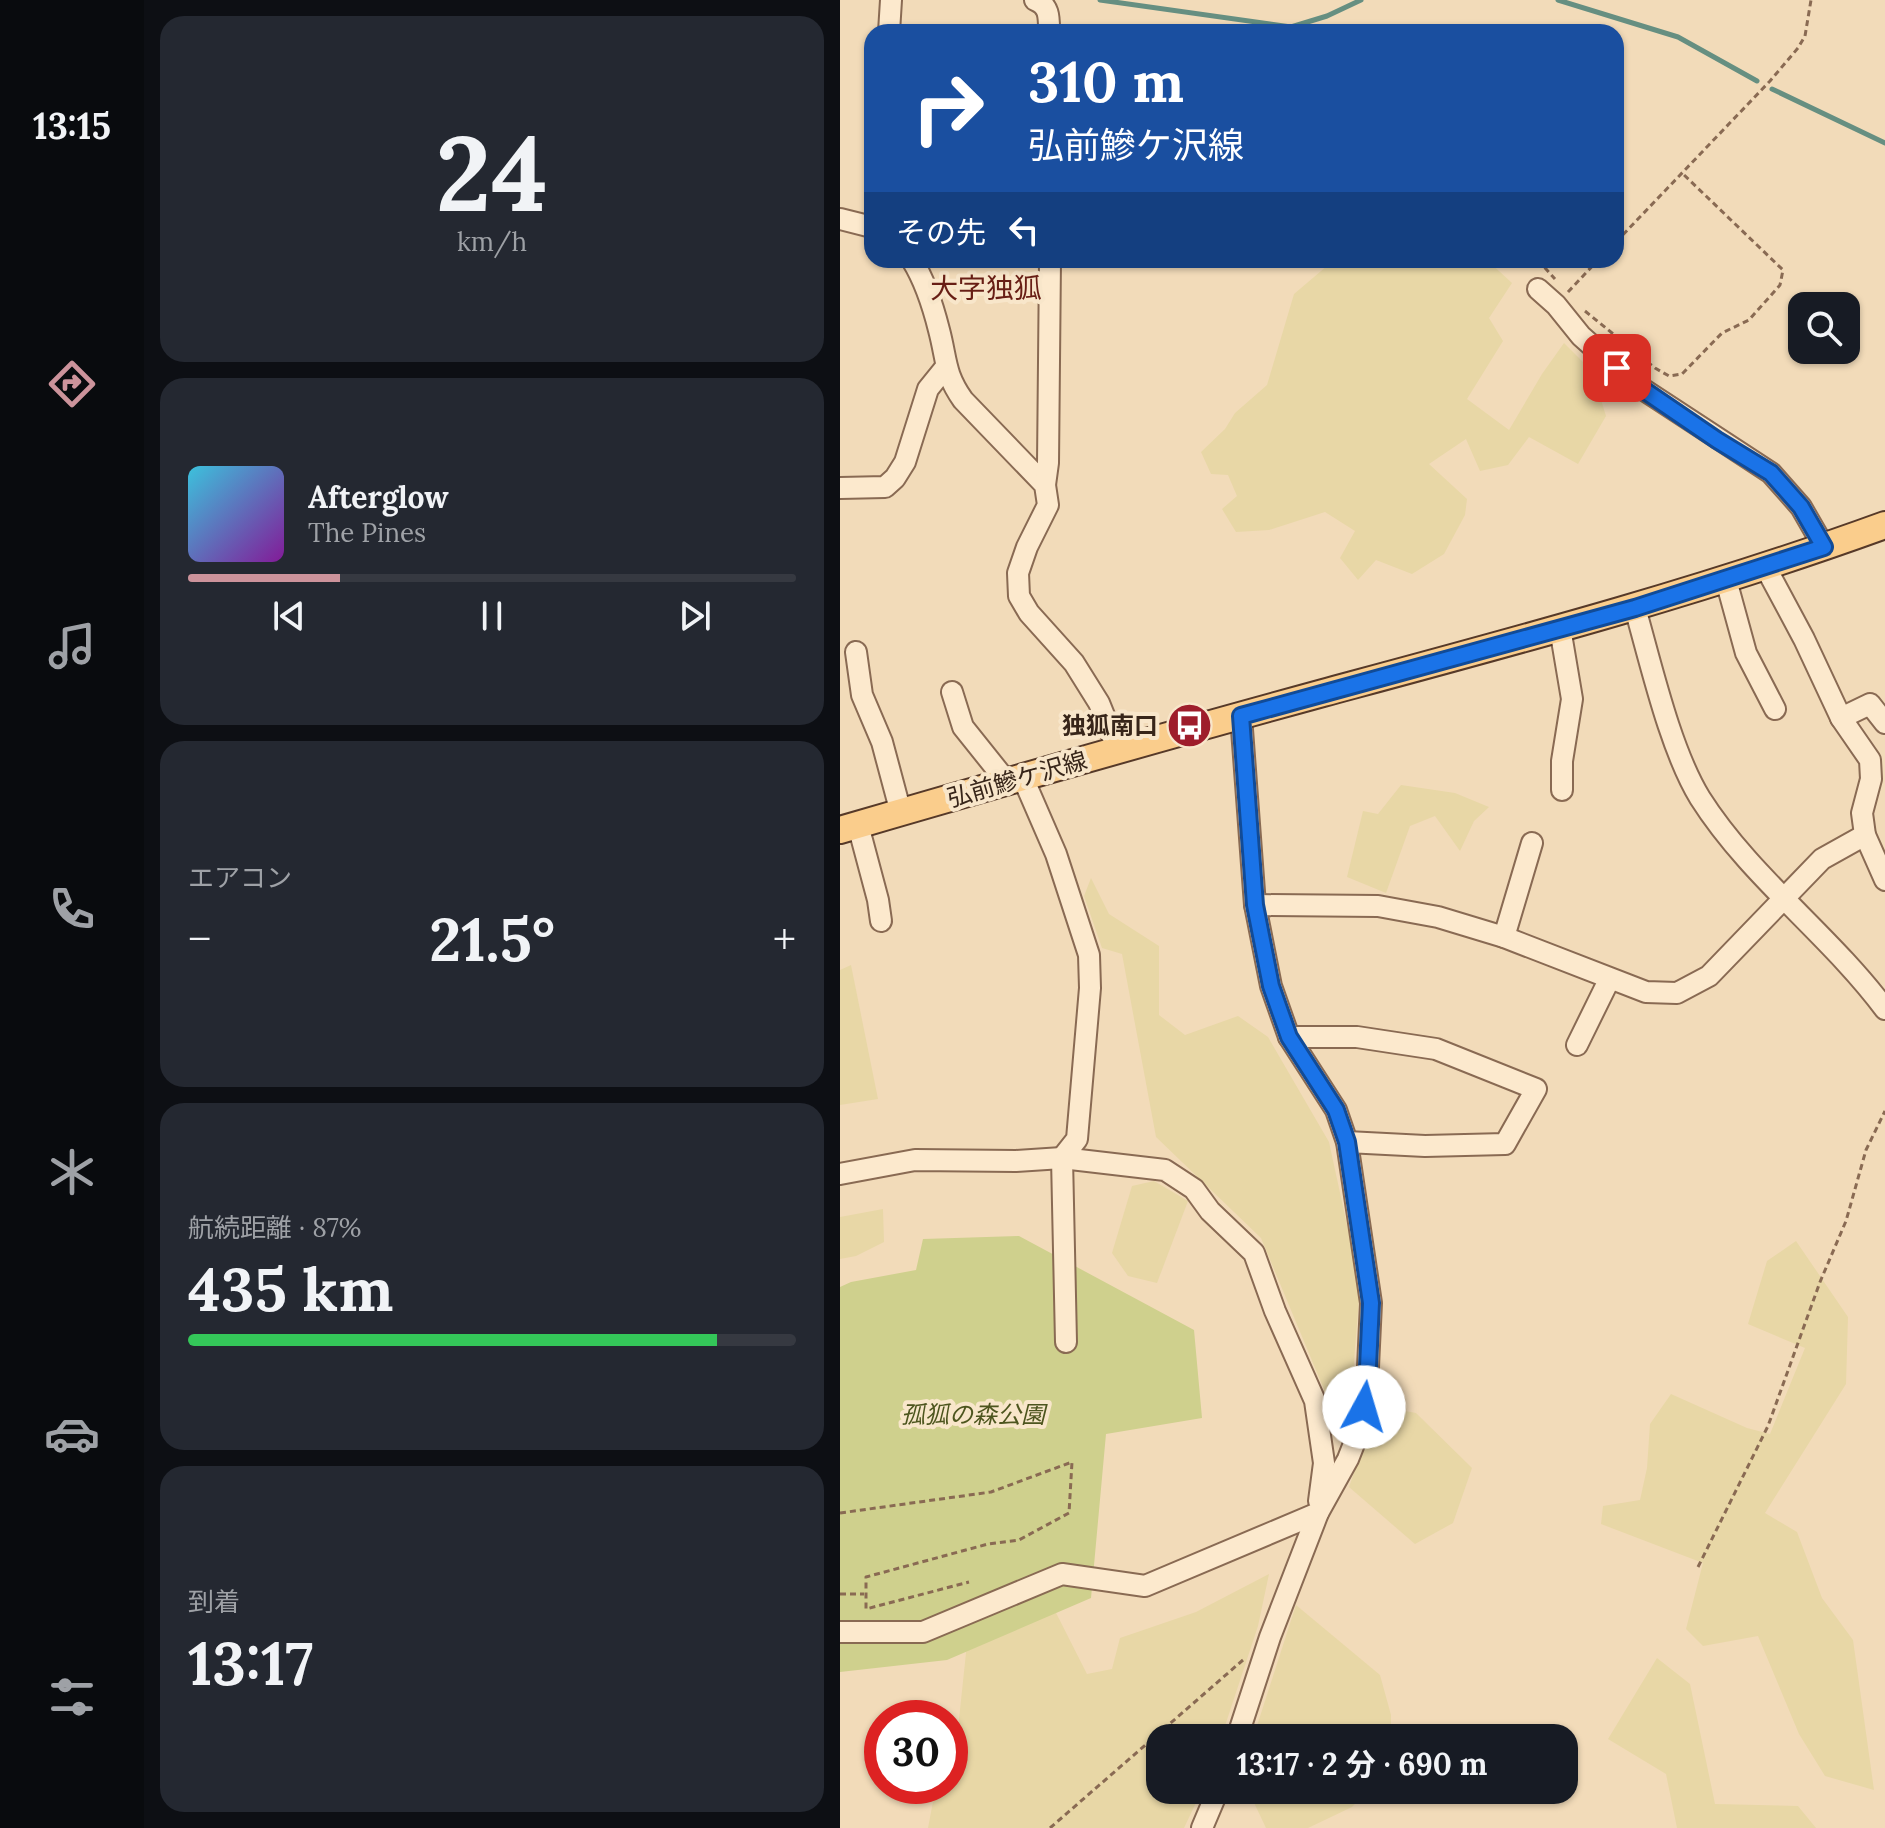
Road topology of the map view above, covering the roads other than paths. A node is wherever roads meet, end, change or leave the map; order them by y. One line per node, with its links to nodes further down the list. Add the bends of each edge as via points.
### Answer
1 (891, 0): 3 (street)
2 (1035, 0): 4 (street, via 1048,11)
3 (890, 24)
4 (1049, 24)
5 (840, 219): 6 (street)
6 (864, 225)
7 (917, 268): 10 (street, via 940,332)
8 (1050, 268): 11 (street)
9 (1538, 289): 14 (street, via 1635,384 1771,473 1801,507)
10 (945, 368): 11 (street, via 963,400); 12 (street, via 928,389 895,478 885,487)
11 (1045, 485): 25 (street, via 1048,505 1018,573 1019,596 1074,663 1099,703)
12 (840, 488)
13 (1885, 525): 14 (main road, 弘前鰺ケ沢線)
14 (1824, 547): 15 (main road, 弘前鰺ケ沢線)
15 (1766, 568): 16 (main road, 弘前鰺ケ沢線); 23 (street)
16 (1726, 580): 17 (main road, 弘前鰺ケ沢線); 21 (street, via 1746,653)
17 (1635, 608): 18 (main road, 弘前鰺ケ沢線); 33 (street, via 1682,760 1699,797)
18 (1560, 628): 22 (main road, 弘前鰺ケ沢線); 27 (street, via 1572,699)
19 (856, 652): 28 (street, via 862,695 882,742)
20 (952, 692): 26 (street, via 963,727)
21 (1775, 709)
22 (1241, 716): 25 (main road, 弘前鰺ケ沢線); 34 (street)
23 (1841, 718): 24 (street, via 1870,704); 30 (street, via 1870,760 1862,813)
24 (1885, 723)
25 (1118, 750): 26 (main road, 弘前鰺ケ沢線)
26 (1015, 780): 28 (main road, 弘前鰺ケ沢線); 42 (street, via 1056,854 1089,955 1077,1139)
27 (1562, 790)
28 (901, 813): 29 (main road, 弘前鰺ケ沢線)
29 (849, 828): 35 (street)
30 (1865, 835): 32 (street); 33 (street, via 1822,859)
31 (1532, 843): 36 (street)
32 (1885, 880)
33 (1784, 899): 37 (street, via 1709,976 1677,993 1646,992); 38 (street)
34 (1255, 905): 36 (street, via 1378,906); 39 (street, via 1271,986)
35 (881, 921)
36 (1504, 937): 37 (street)
37 (1609, 980): 40 (street)
38 (1885, 1009)
39 (1289, 1037): 41 (street, via 1336,1110); 41 (street, via 1357,1037 1436,1049 1536,1089 1505,1144)
40 (1577, 1045)
41 (1347, 1142): 45 (street, via 1371,1303 1367,1388 1361,1426)
42 (1062, 1158): 43 (street, via 915,1160); 44 (street); 45 (street, via 1165,1170 1194,1189 1254,1253 1315,1401 1324,1463)
43 (840, 1174)
44 (1066, 1342)
45 (1318, 1513): 46 (street, via 1145,1586 1062,1574 923,1632); 47 (street)
46 (840, 1632)
47 (1242, 1724)
48 (1212, 1804): 49 (street)
49 (1202, 1828)

